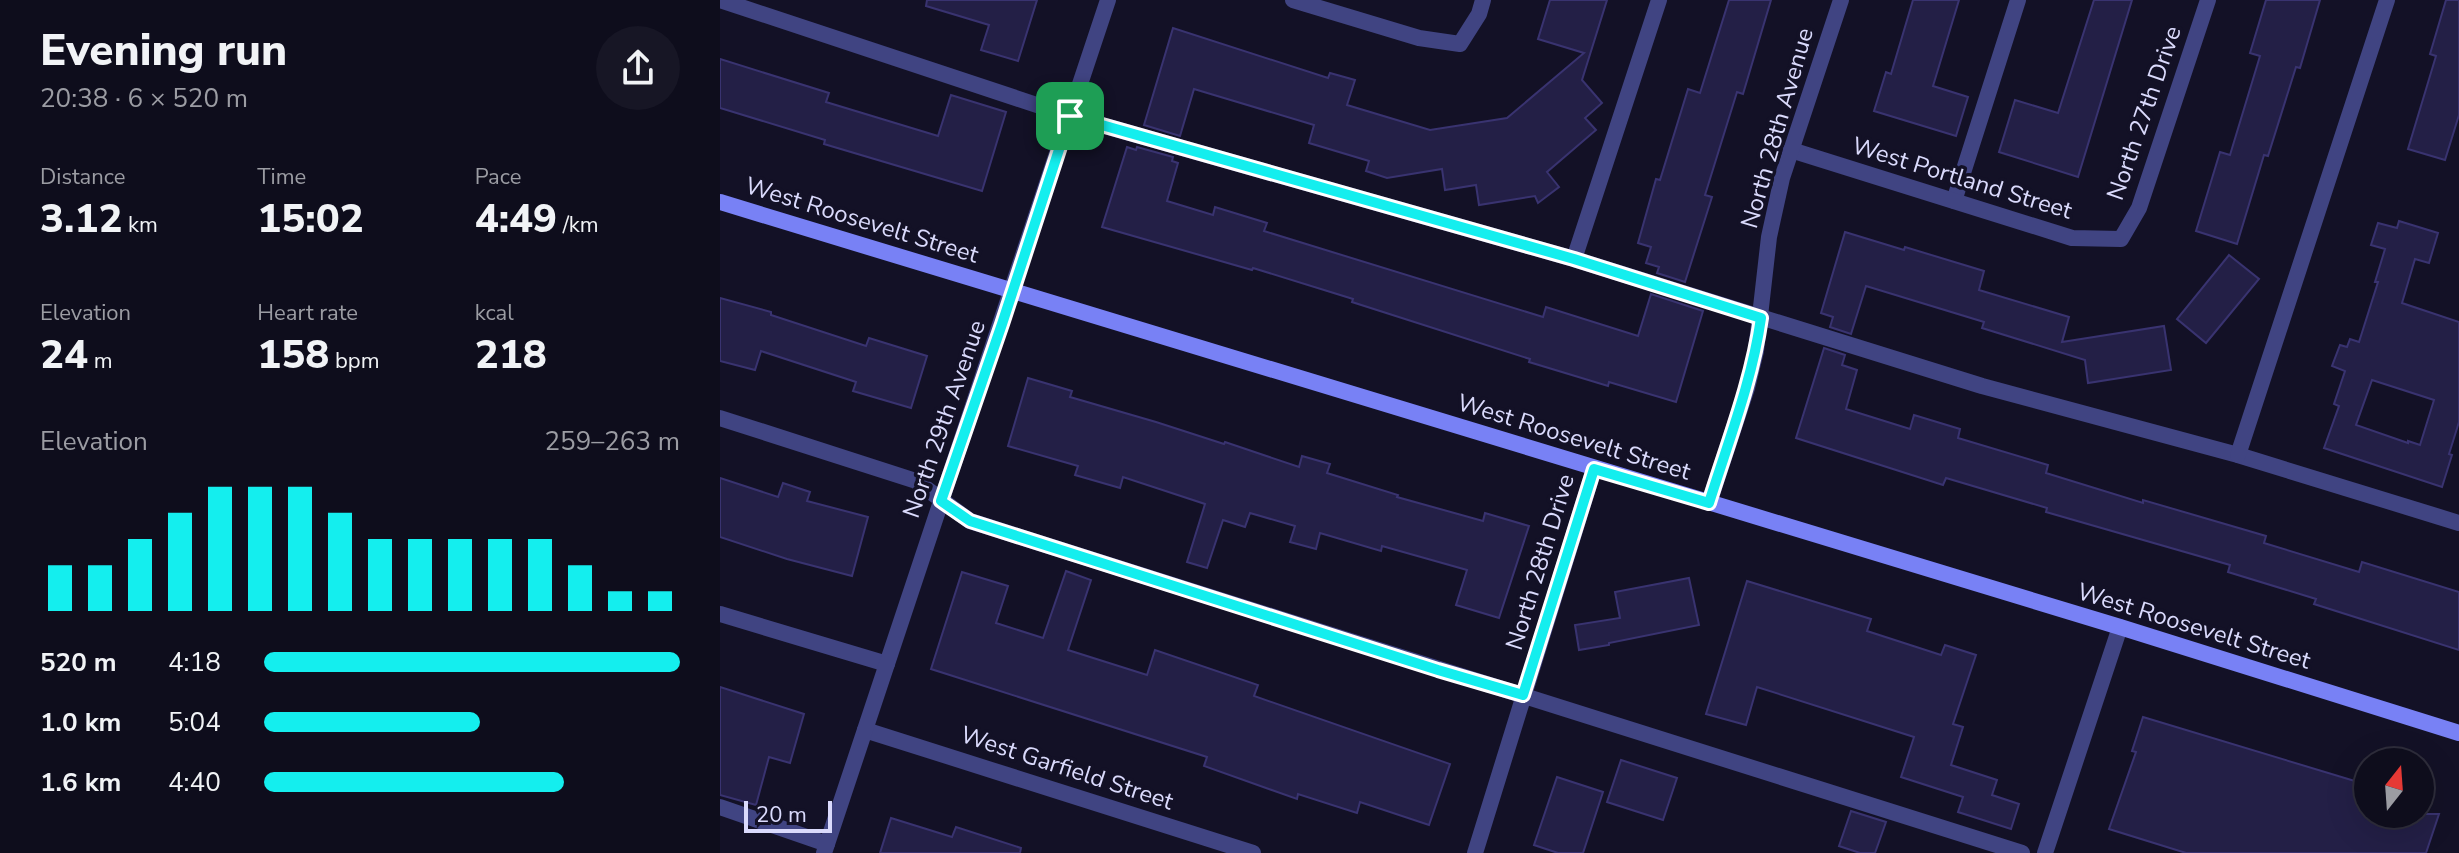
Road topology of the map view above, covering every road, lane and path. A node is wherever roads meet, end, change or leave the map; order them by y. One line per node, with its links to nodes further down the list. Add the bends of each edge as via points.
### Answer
1 (720, 0): 10 (street)
2 (1108, 0): 10 (street, North 29th Avenue)
3 (1483, 0): 9 (street, via 1460,44 1419,38)
4 (1659, 0): 15 (street)
5 (1841, 0): 11 (street, North 28th Avenue)
6 (2018, 0): 12 (street)
7 (2208, 0): 14 (street, North 27th Drive, via 2139,208)
8 (2387, 0): 19 (street)
9 (1298, 1)
10 (1070, 116): 15 (street); 16 (street, North 29th Avenue)
11 (1791, 150): 12 (street, West Portland Street); 17 (street, North 28th Avenue, via 1769,237)
12 (1954, 201): 14 (street, West Portland Street, via 2072,238)
13 (720, 202): 16 (street, West Roosevelt Street)
14 (2121, 239)
15 (1574, 259): 17 (street)
16 (1013, 291): 20 (street, West Roosevelt Street); 21 (street, North 29th Avenue)
17 (1761, 318): 19 (street, via 1982,386); 22 (street, North 28th Avenue, via 1747,388)
18 (720, 418): 21 (street, via 916,481)
19 (2238, 455): 23 (street)
20 (1594, 469): 22 (street, West Roosevelt Street); 27 (street, North 28th Drive)
21 (941, 501): 26 (street, North 29th Avenue); 27 (street, via 970,521)
22 (1709, 503): 25 (street, West Roosevelt Street)
23 (2459, 523)
24 (720, 614): 26 (street)
25 (2120, 627): 29 (street, West Roosevelt Street); 35 (street)
26 (887, 664): 28 (street, North 29th Avenue)
27 (1523, 695): 33 (street, North 28th Drive); 34 (street)
28 (865, 730): 31 (street, North 29th Avenue); 32 (street, West Garfield Street)
29 (2459, 733)
30 (720, 807): 31 (street)
31 (826, 848)
32 (1253, 853)
33 (1475, 853)
34 (2022, 853)
35 (2045, 853)

